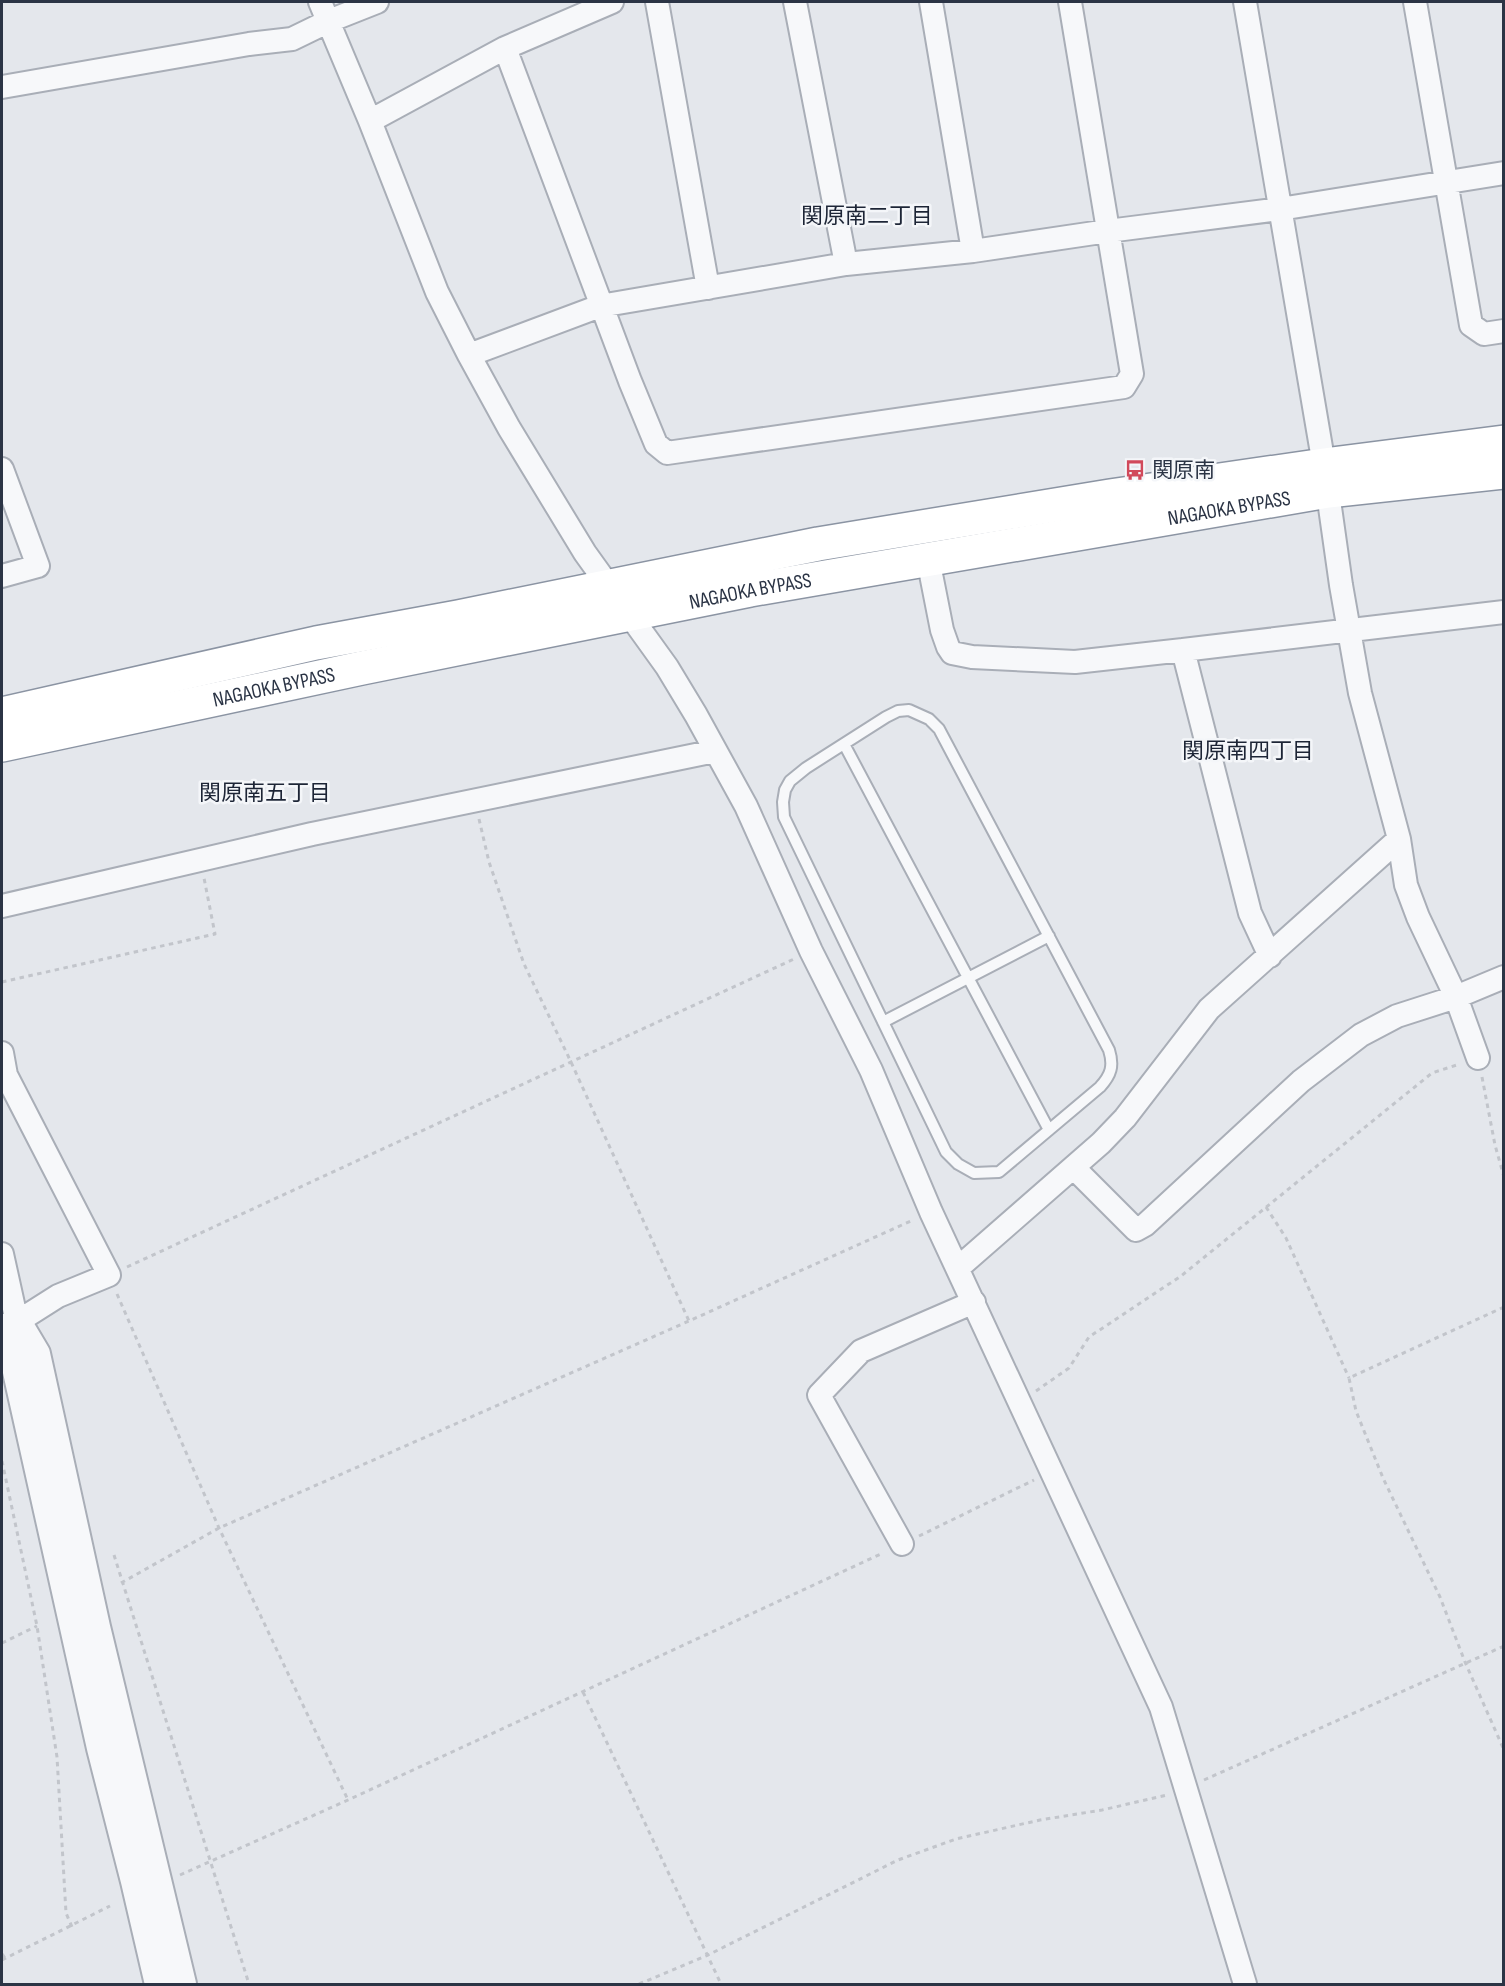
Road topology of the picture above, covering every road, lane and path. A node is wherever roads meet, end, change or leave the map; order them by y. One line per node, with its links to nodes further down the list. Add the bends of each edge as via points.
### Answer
1 (377, 2): 10 (street)
2 (612, 2): 9 (street)
3 (657, 2): 20 (street)
4 (795, 2): 19 (street)
5 (932, 2): 18 (street)
6 (1070, 2): 17 (street)
7 (1245, 2): 16 (street)
8 (1415, 2): 15 (street)
9 (567, 10): 11 (street)
10 (324, 11): 12 (street, via 292,39); 13 (street)
11 (506, 48): 13 (street); 21 (street)
12 (2, 87)
13 (370, 121): 23 (street, via 437,292)
14 (1503, 173): 15 (street)
15 (1447, 183): 16 (street); 22 (street, via 1471,325 1484,334)
16 (1280, 209): 17 (street); 27 (street)
17 (1108, 231): 18 (street); 21 (street, via 1132,374 1124,387 1049,399 667,453 656,444)
18 (974, 251): 19 (street)
19 (846, 264): 20 (street)
20 (708, 288): 21 (street)
21 (600, 306): 23 (street)
22 (1503, 331)
23 (469, 355): 30 (street, via 509,428)
24 (1503, 442): 27 (highway, NAGAOKA BYPASS)
25 (2, 469): 29 (street, via 38,566)
26 (1503, 472): 27 (highway, NAGAOKA BYPASS)
27 (1326, 478): 28 (highway, NAGAOKA BYPASS); 30 (highway, NAGAOKA BYPASS, via 953,520); 33 (street)
28 (928, 559): 32 (highway, NAGAOKA BYPASS); 34 (street, via 942,630 952,653 1075,662)
29 (2, 576)
30 (610, 587): 32 (street); 35 (highway, NAGAOKA BYPASS, via 316,643)
31 (1503, 612): 33 (street)
32 (629, 614): 36 (highway, NAGAOKA BYPASS); 39 (street, via 679,687)
33 (1350, 631): 34 (street); 42 (street, via 1360,693)
34 (1183, 650): 47 (street, via 1250,913)
35 (2, 714)
36 (134, 717): 38 (highway, NAGAOKA BYPASS); 40 (highway)
37 (844, 744): 45 (lane, via 898,711 909,710 929,719 939,729); 49 (lane); 52 (lane, via 790,782 785,790 784,817)
38 (2, 745)
39 (716, 751): 41 (street); 46 (street, via 746,806)
40 (2, 767)
41 (475, 800): 43 (street); 55 (path, via 489,862 524,964)
42 (1399, 839): 47 (street); 51 (street, via 1406,885)
43 (200, 859): 44 (street); 50 (path, via 215,934)
44 (2, 906)
45 (1049, 936): 49 (lane); 56 (lane, via 1113,1063 1100,1088)
46 (811, 951): 55 (path); 60 (street, via 871,1070)
47 (1270, 956): 57 (street, via 1209,1009 1125,1118)
48 (1503, 977): 51 (street)
49 (970, 978): 52 (lane); 56 (lane)
50 (2, 982)
51 (1456, 997): 54 (street); 57 (street, via 1380,1024 1333,1055 1136,1230)
52 (883, 1022): 56 (lane, via 946,1152 958,1164 974,1173 999,1172)
53 (2, 1053): 63 (street, via 6,1075)
54 (1478, 1058): 58 (path); 59 (path, via 1432,1073)
55 (571, 1062): 63 (path); 66 (path)
56 (1049, 1130)
57 (1074, 1168): 62 (street)
58 (1503, 1177)
59 (1266, 1208): 68 (path, via 1286,1238); 69 (path, via 1181,1276 1089,1337 1069,1368)
60 (931, 1212): 62 (street); 66 (path)
61 (2, 1254): 67 (street)
62 (958, 1268): 64 (street)
63 (109, 1275): 67 (street, via 58,1296); 72 (path)
64 (974, 1302): 69 (street); 73 (street, via 861,1351 819,1395)
65 (1503, 1307): 68 (path)
66 (689, 1321): 72 (path)
67 (9, 1324): 91 (street, via 101,1748); 92 (street, via 36,1354 96,1627)
68 (1349, 1378): 79 (path, via 1356,1411)
69 (1019, 1399): 71 (street)
70 (2, 1461): 76 (path)
71 (1051, 1472): 73 (path); 82 (street, via 1161,1707)
72 (219, 1528): 75 (path); 83 (path)
73 (902, 1544): 80 (path)
74 (114, 1555): 75 (path)
75 (122, 1583): 84 (path)
76 (37, 1626): 77 (path); 87 (path, via 57,1757 66,1913)
77 (2, 1643)
78 (1503, 1646): 79 (path)
79 (1465, 1662): 81 (path); 82 (path)
80 (583, 1692): 83 (path); 89 (path)
81 (1503, 1750)
82 (1185, 1789): 89 (path, via 956,1839 898,1860); 96 (street)
83 (348, 1800): 84 (path)
84 (211, 1861): 85 (path); 93 (path)
85 (173, 1879)
86 (110, 1906): 87 (path)
87 (72, 1927): 90 (path)
88 (2, 1954): 90 (path)
89 (708, 1955): 94 (path); 95 (path)
90 (3, 1959)
91 (159, 1984)
92 (182, 1984)
93 (249, 1984)
94 (639, 1984)
95 (721, 1984)
96 (1245, 1984)

